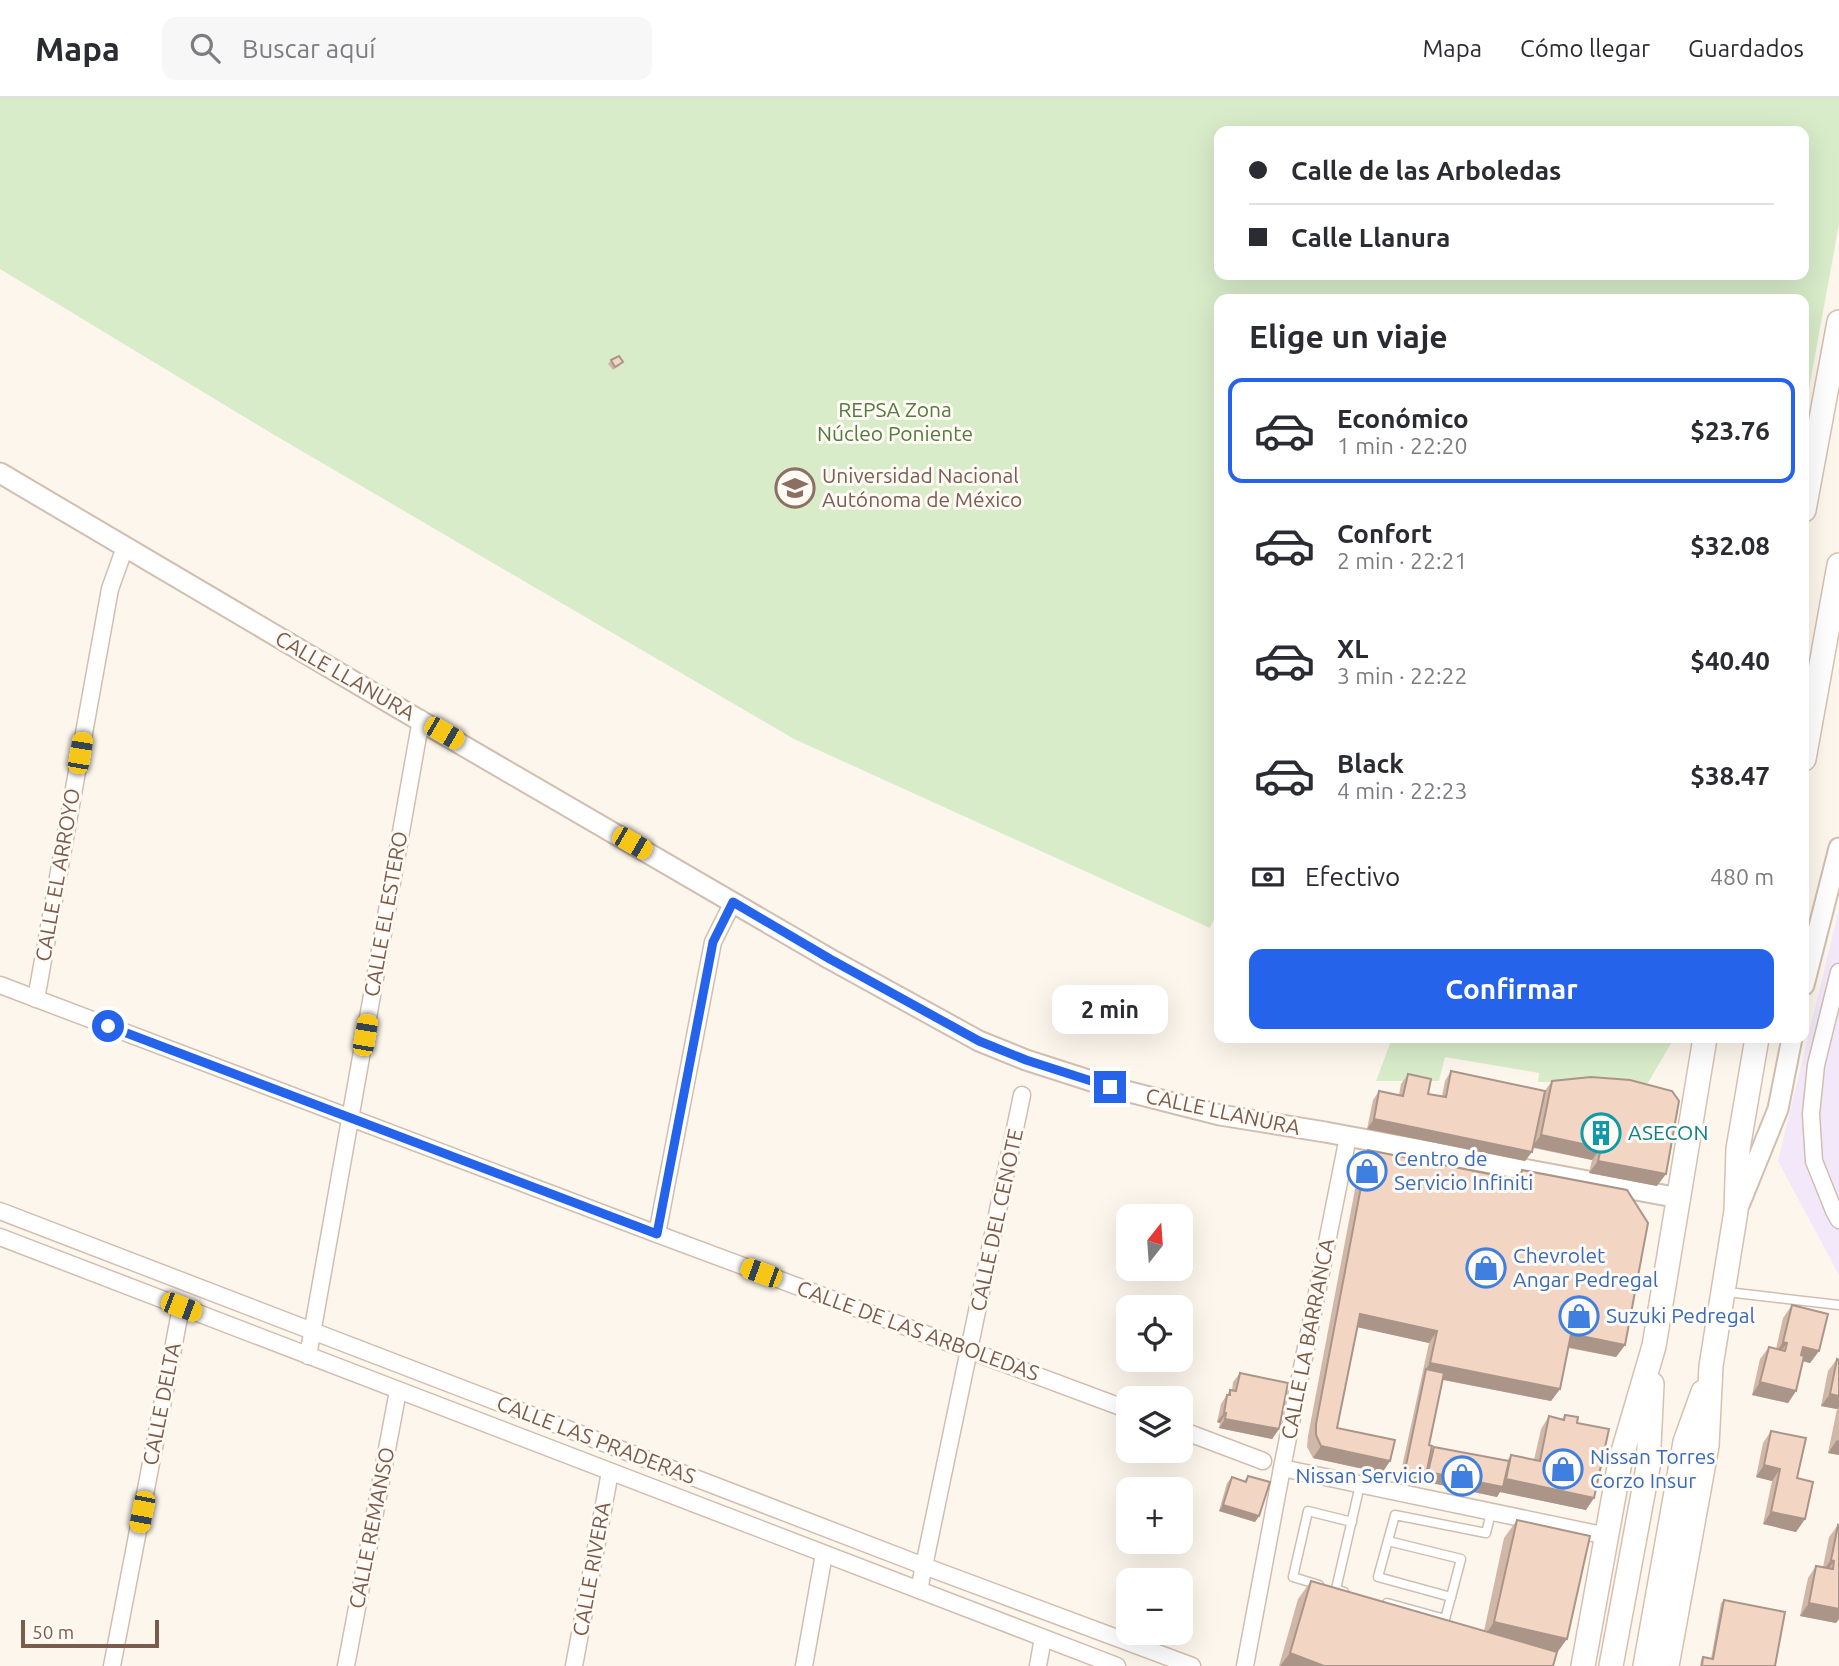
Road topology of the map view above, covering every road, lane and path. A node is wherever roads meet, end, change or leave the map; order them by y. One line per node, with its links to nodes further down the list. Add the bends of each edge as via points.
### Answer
1 (1839, 322): 3 (main road)
2 (0, 472): 4 (street, CALLE LLANURA)
3 (1809, 483)
4 (125, 547): 6 (street, CALLE LLANURA); 13 (street, CALLE EL ARROYO, via 110,589)
5 (1839, 565): 7 (main road)
6 (421, 719): 9 (street, CALLE LLANURA); 18 (street, CALLE EL ESTERO)
7 (1809, 731)
8 (1839, 848): 10 (street)
9 (733, 902): 19 (street, CALLE LLANURA, via 979,1041 1026,1060 1168,1103); 24 (street, via 713,942)
10 (1809, 965)
11 (1839, 972): 23 (street, via 1816,1065 1811,1114 1814,1161)
12 (0, 985): 13 (street, CALLE DE LAS ARBOLEDAS)
13 (36, 999): 18 (street, CALLE DE LAS ARBOLEDAS)
14 (1704, 1043): 20 (main road)
15 (1756, 1043): 22 (main road, via 1738,1149)
16 (1791, 1043): 22 (street, via 1777,1109)
17 (1022, 1095): 31 (street, CALLE DEL CENOTE)
18 (351, 1117): 24 (street, CALLE DE LAS ARBOLEDAS); 29 (street, CALLE EL ESTERO)
19 (1348, 1137): 20 (street, CALLE LLANURA); 38 (street, CALLE LA BARRANCA)
20 (1679, 1198): 30 (main road)
21 (0, 1211): 29 (street, CALLE LAS PRADERAS)
22 (1736, 1211): 26 (main road)
23 (1839, 1220)
24 (657, 1234): 31 (street, CALLE DE LAS ARBOLEDAS)
25 (0, 1237): 28 (street, CALLE LAS PRADERAS)
26 (1724, 1292): 27 (lane); 33 (main road)
27 (1839, 1305)
28 (181, 1307): 32 (street, CALLE LAS PRADERAS); 53 (street, CALLE DELTA)
29 (313, 1331): 32 (street, CALLE EL ESTERO); 46 (street, CALLE LAS PRADERAS)
30 (1654, 1346): 43 (main road, via 1620,1462); 62 (main road, via 1648,1467)
31 (970, 1350): 35 (street, CALLE DE LAS ARBOLEDAS); 46 (street, CALLE DEL CENOTE)
32 (308, 1356): 34 (street, CALLE LAS PRADERAS)
33 (1712, 1366): 63 (main road, via 1685,1442); 64 (main road, via 1707,1446)
34 (398, 1391): 39 (street, CALLE LAS PRADERAS); 54 (street, CALLE REMANSO)
35 (1116, 1405)
36 (1193, 1435): 37 (street)
37 (1263, 1461)
38 (1282, 1468): 40 (street); 60 (street, CALLE LA BARRANCA)
39 (610, 1472): 45 (street, CALLE LAS PRADERAS); 55 (street, CALLE RIVERA)
40 (1360, 1485): 41 (street); 42 (lane)
41 (1491, 1513): 43 (street); 44 (lane, via 1486,1533 1395,1516)
42 (1352, 1522): 47 (lane); 47 (lane, via 1308,1511 1293,1577)
43 (1607, 1536): 61 (main road)
44 (1388, 1541): 50 (lane, via 1378,1577); 50 (lane, via 1461,1559)
45 (824, 1554): 48 (street, CALLE LAS PRADERAS); 56 (street)
46 (924, 1566): 48 (street, CALLE DEL CENOTE); 59 (street, CALLE LAS PRADERAS)
47 (1336, 1589): 49 (lane)
48 (919, 1590): 52 (street, CALLE LAS PRADERAS)
49 (1348, 1592)
50 (1451, 1597): 51 (lane, via 1445,1619)
51 (1372, 1599)
52 (1043, 1637): 57 (street); 58 (street, CALLE LAS PRADERAS)
53 (112, 1666)
54 (346, 1666)
55 (574, 1666)
56 (804, 1666)
57 (1038, 1666)
58 (1117, 1666)
59 (1192, 1666)
60 (1245, 1666)
61 (1583, 1666)
62 (1611, 1666)
63 (1645, 1666)
64 (1667, 1666)

